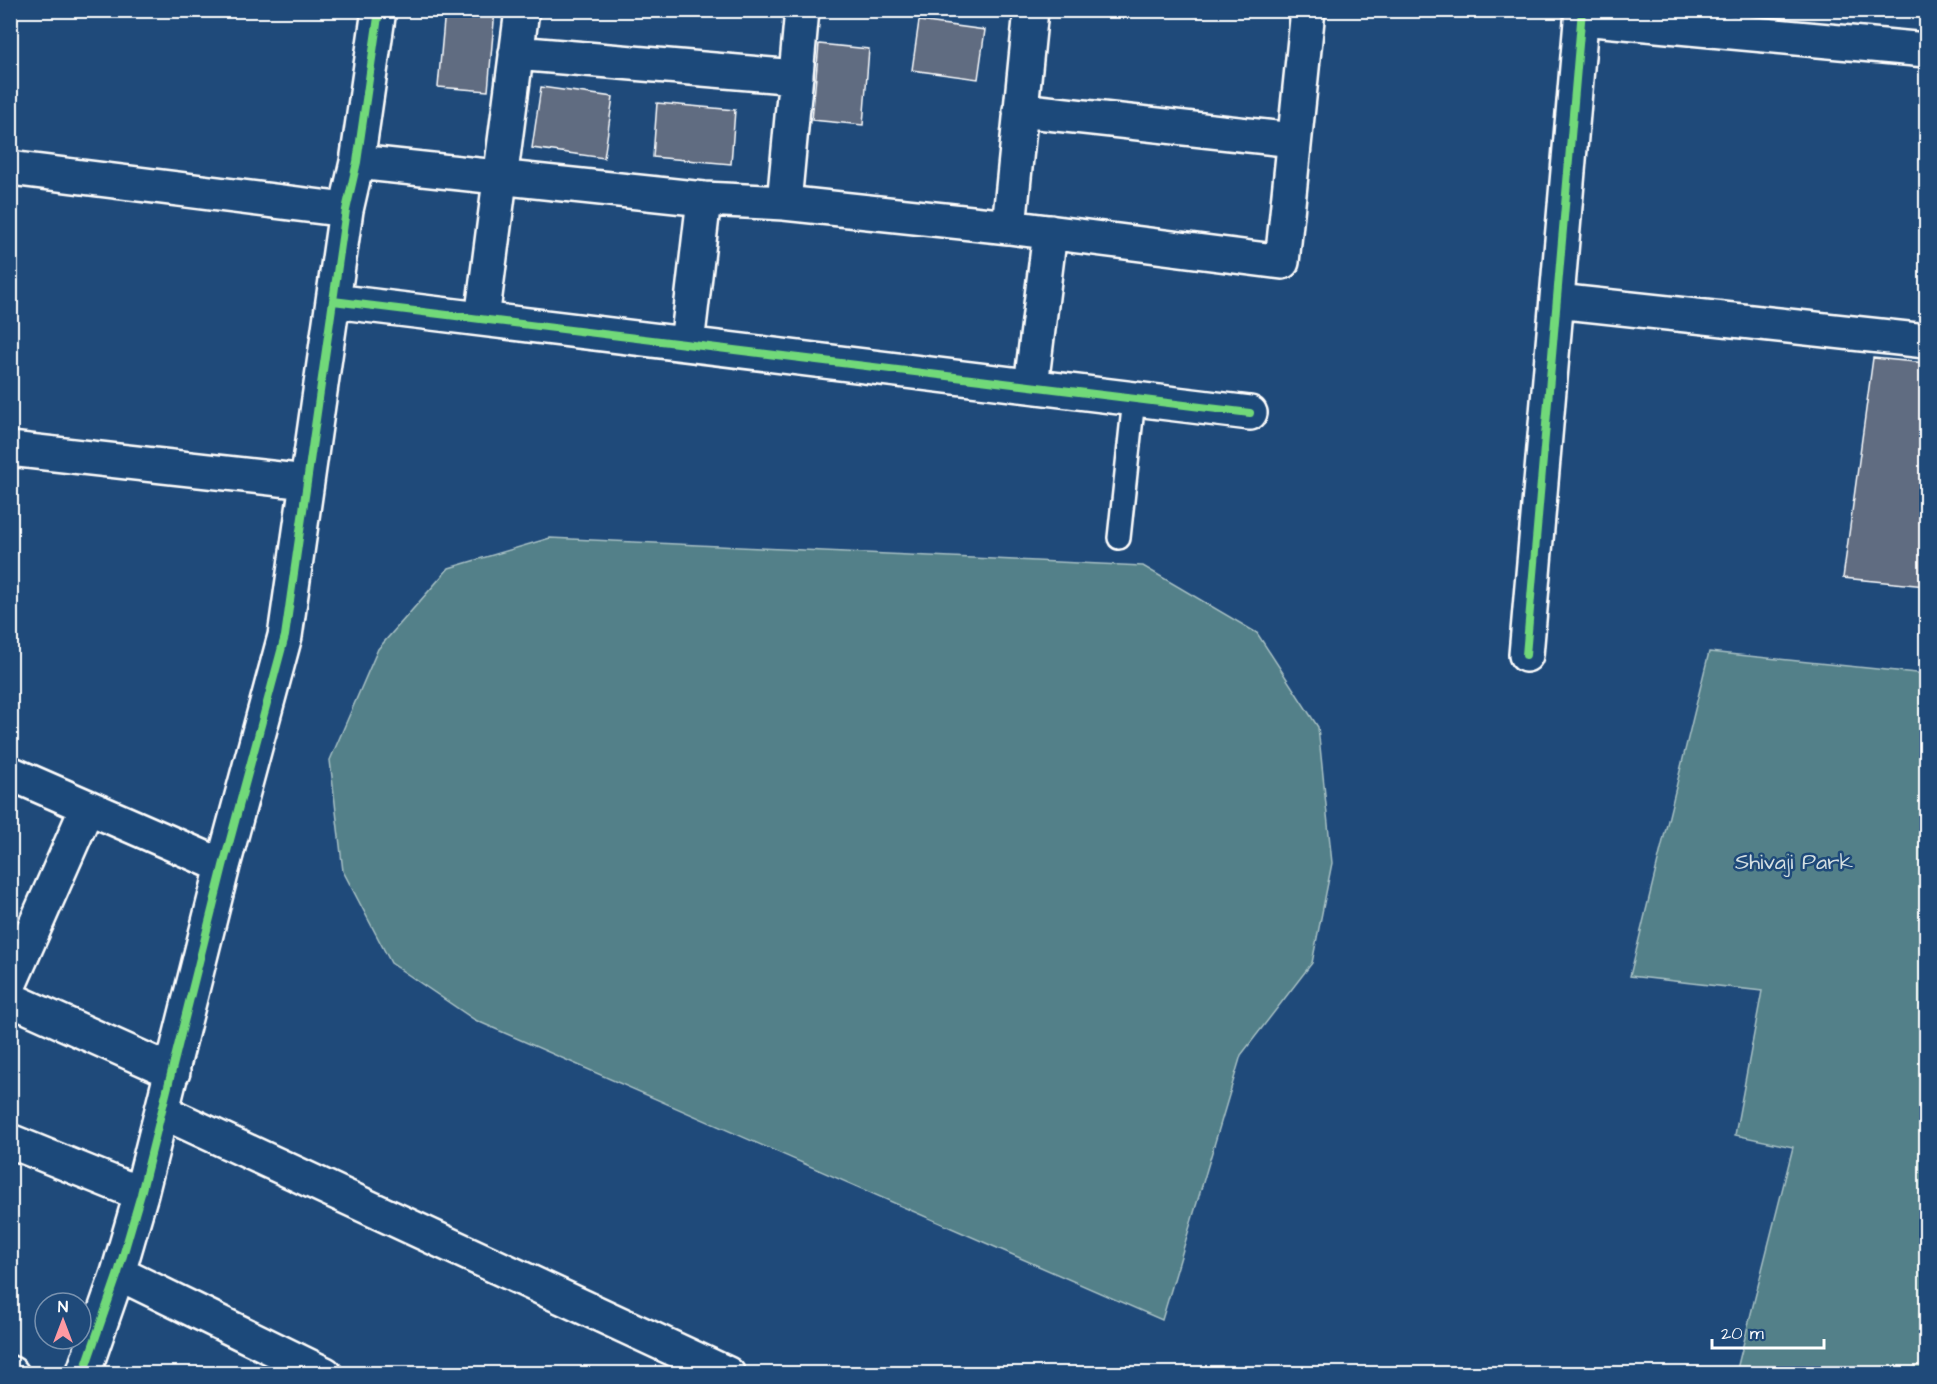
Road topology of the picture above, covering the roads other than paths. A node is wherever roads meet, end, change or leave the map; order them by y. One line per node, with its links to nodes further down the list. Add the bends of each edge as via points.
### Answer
1 (379, 10): 12 (street)
2 (522, 10): 8 (street)
3 (802, 10): 9 (street)
4 (1031, 10): 10 (street)
5 (1308, 10): 11 (street)
6 (1582, 14): 7 (street); 21 (street)
7 (1926, 50)
8 (516, 52): 9 (street); 14 (street)
9 (796, 77): 16 (street)
10 (1020, 110): 11 (street); 18 (street)
11 (1294, 140): 19 (street, via 1282,262)
12 (357, 162): 14 (street); 17 (street)
13 (10, 168): 17 (street)
14 (499, 178): 15 (street); 22 (street)
15 (704, 199): 16 (street); 24 (street)
16 (784, 203): 18 (street)
17 (346, 210): 20 (street)
18 (1009, 227): 19 (street)
19 (1050, 232): 25 (street)
20 (333, 301): 22 (street); 29 (street)
21 (1557, 301): 23 (street); 31 (street)
22 (483, 319): 24 (street)
23 (1926, 341)
24 (687, 344): 25 (street)
25 (1031, 386): 26 (street)
26 (1134, 399): 27 (street); 30 (lane)
27 (1250, 413)
28 (10, 449): 29 (street)
29 (307, 483): 34 (street, via 285,636)
30 (1119, 538)
31 (1526, 656)
32 (10, 773): 33 (street)
33 (87, 808): 34 (street); 35 (street)
34 (223, 866): 37 (street)
35 (10, 983)
36 (10, 999): 37 (street)
37 (173, 1072): 38 (street)
38 (163, 1112): 40 (street); 44 (street)
39 (10, 1141): 40 (street)
40 (141, 1194): 41 (street)
41 (118, 1274): 42 (street); 43 (street)
42 (83, 1374)
43 (325, 1374)
44 (728, 1374)

